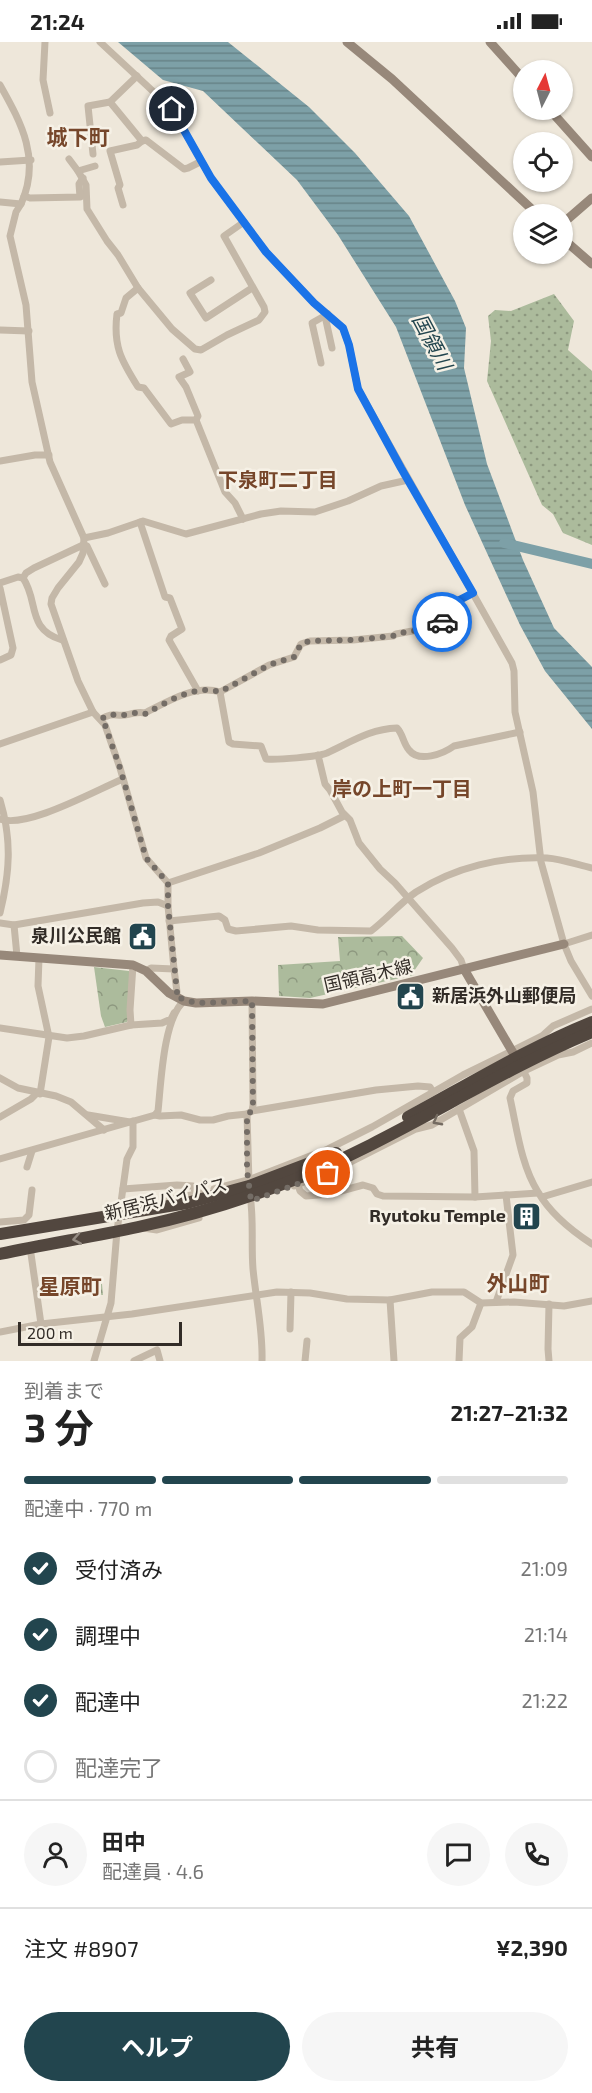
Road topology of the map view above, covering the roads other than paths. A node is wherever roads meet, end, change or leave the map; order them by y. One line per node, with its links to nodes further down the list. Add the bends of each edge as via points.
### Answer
1 (45, 42): 9 (street, via 43,80)
2 (100, 42): 6 (street)
3 (346, 42): 25 (main road)
4 (490, 42): 5 (main road)
5 (513, 68)
6 (137, 76): 8 (street); 17 (street, via 177,115)
7 (0, 85): 15 (street, via 15,111)
8 (110, 102): 11 (street); 12 (street, via 88,106)
9 (51, 113)
10 (559, 120): 13 (main road)
11 (142, 141): 17 (street, via 146,140 184,169); 26 (street, via 110,151)
12 (93, 154)
13 (592, 157)
14 (69, 159): 19 (street)
15 (31, 160): 16 (street); 21 (street)
16 (0, 162)
17 (200, 162): 28 (street)
18 (95, 166): 19 (street)
19 (78, 171): 20 (street)
20 (83, 178): 21 (street, via 79,184 80,197); 32 (street, via 87,209)
21 (24, 196): 24 (street)
22 (592, 198): 27 (main road)
23 (0, 202): 24 (street)
24 (21, 204): 36 (street, via 10,236)
25 (526, 204)
26 (123, 205)
27 (573, 214)
28 (244, 222): 33 (street, via 224,236); 34 (street, via 266,252)
29 (573, 248): 30 (main road)
30 (592, 264)
31 (211, 280): 33 (street, via 190,293 206,318)
32 (138, 288): 33 (street, via 172,329 195,350 201,350 263,316 264,307); 40 (street, via 126,298 122,313 117,314 114,332 120,359 138,387 144,388 171,424)
33 (252, 288)
34 (327, 315): 37 (street); 39 (street, via 312,323); 43 (street, via 345,334 358,389)
35 (0, 330): 36 (street)
36 (29, 331): 41 (street, via 32,382)
37 (332, 348)
38 (183, 359): 40 (street, via 190,372 179,377 198,416)
39 (321, 363)
40 (196, 420): 44 (street, via 225,492)
41 (49, 455): 42 (street); 46 (street)
42 (0, 460)
43 (408, 480): 44 (street, via 381,486 315,512 281,511); 51 (street)
44 (243, 519): 45 (street, via 186,534)
45 (140, 522): 46 (street); 54 (street, via 165,597 170,598 182,629 169,640)
46 (83, 541): 47 (street); 49 (street); 52 (street, via 79,562 52,598)
47 (23, 578): 48 (street); 52 (street, via 38,622)
48 (0, 583)
49 (105, 584)
50 (0, 588): 53 (street, via 13,648 11,655)
51 (473, 593): 55 (street, via 442,609 445,620 434,627 377,638 310,641 301,644 294,657 269,665); 58 (street, via 512,663)
52 (62, 639): 56 (street)
53 (0, 660)
54 (198, 691): 55 (street); 57 (street, via 145,714 115,713)
55 (220, 692): 60 (street, via 229,742 261,746 266,759)
56 (93, 712): 57 (street); 59 (street)
57 (101, 719): 61 (street)
58 (520, 732): 60 (street, via 419,756 406,747 397,728 379,729); 65 (street, via 533,792)
59 (0, 744)
60 (318, 755): 63 (street, via 325,784)
61 (123, 779): 64 (street, via 65,806); 67 (street, via 146,858)
62 (0, 800): 64 (street)
63 (344, 816): 67 (street, via 259,853); 68 (street, via 350,820 368,855)
64 (3, 820): 70 (street, via 10,851)
65 (540, 858): 66 (street); 68 (street, via 513,858 475,866 447,875); 75 (street)
66 (592, 868)
67 (168, 883): 69 (street)
68 (408, 899): 71 (street, via 371,931 291,926 236,931 228,929 219,916); 81 (street, via 452,948)
69 (168, 906): 71 (street); 73 (street, via 143,903)
70 (0, 915): 72 (street)
71 (170, 921): 80 (street)
72 (0, 923): 73 (street)
73 (14, 925): 77 (street)
74 (592, 935): 75 (street)
75 (564, 944): 81 (main road, 国領高木線); 83 (street)
76 (0, 954): 77 (main road)
77 (17, 956): 78 (main road)
78 (39, 958): 79 (main road); 92 (street, via 38,986)
79 (134, 965): 82 (main road); 89 (street)
80 (174, 969): 82 (street); 84 (street)
81 (464, 969): 85 (main road, 国領高木線, via 323,1004); 94 (main road)
82 (146, 971): 84 (main road)
83 (592, 996)
84 (180, 999): 85 (main road, 国領高木線, via 196,1003); 87 (street)
85 (252, 1001): 99 (street)
86 (592, 1009): 94 (street, via 553,1026)
87 (176, 1010): 89 (street, via 162,1023); 101 (street, via 163,1056)
88 (592, 1022): 94 (highway, 新居浜バイパス)
89 (131, 1025): 92 (street, via 84,1036)
90 (0, 1028): 92 (street)
91 (592, 1032): 94 (highway, 新居浜バイパス)
92 (49, 1037): 97 (street)
93 (592, 1043): 94 (street, via 573,1052)
94 (518, 1061): 96 (street); 98 (street); 112 (highway, 新居浜バイパス, via 372,1136); 115 (street, via 527,1083 510,1098 525,1162)
95 (0, 1078): 97 (street)
96 (433, 1092): 99 (street, via 430,1087 418,1086 376,1090); 112 (street)
97 (38, 1094): 100 (street, via 71,1102); 102 (street)
98 (459, 1109): 109 (street, one-way to 109); 116 (street, via 474,1151)
99 (250, 1113): 101 (street, via 213,1120); 112 (street)
100 (88, 1115): 103 (street); 104 (street)
101 (155, 1115): 103 (street)
102 (0, 1117)
103 (132, 1122): 104 (street); 110 (street, via 133,1147 127,1159)
104 (104, 1130): 105 (street)
105 (32, 1150): 106 (street); 107 (street)
106 (0, 1160)
107 (27, 1167)
108 (592, 1182): 115 (street)
109 (298, 1185): 112 (street); 116 (street, via 306,1196 363,1185 383,1196)
110 (123, 1189): 113 (street, via 193,1186); 118 (street)
111 (32, 1190): 119 (street, via 29,1215 24,1220)
112 (249, 1190): 113 (street); 117 (highway, 新居浜バイパス); 120 (highway, 新居浜バイパス); 126 (street)
113 (196, 1194): 117 (street, via 151,1203)
114 (506, 1195): 115 (street); 116 (street); 129 (street, via 513,1256)
115 (540, 1195): 122 (street, via 564,1222)
116 (476, 1197)
117 (145, 1210): 118 (highway, 新居浜バイパス)
118 (120, 1213): 120 (street); 121 (highway, 新居浜バイパス)
119 (0, 1222)
120 (117, 1232): 123 (highway, 新居浜バイパス, one-way to 123); 132 (street)
121 (0, 1234)
122 (592, 1244)
123 (30, 1247): 124 (highway, 新居浜バイパス); 133 (street)
124 (0, 1254)
125 (291, 1292): 126 (street); 127 (street); 134 (street)
126 (256, 1295): 132 (street); 140 (street)
127 (390, 1300): 130 (street, via 432,1292 464,1292); 142 (street)
128 (592, 1301): 131 (street, via 564,1306)
129 (496, 1302): 130 (street); 131 (street)
130 (481, 1303): 143 (street, via 472,1327 460,1338)
131 (549, 1304): 144 (street)
132 (107, 1316): 133 (street); 137 (street)
133 (41, 1324): 135 (street)
134 (290, 1329)
135 (0, 1332)
136 (304, 1346): 141 (street)
137 (94, 1361)
138 (134, 1361): 139 (street, via 157,1350)
139 (160, 1361)
140 (262, 1361)
141 (305, 1361)
142 (394, 1361)
143 (459, 1361)
144 (549, 1361)

